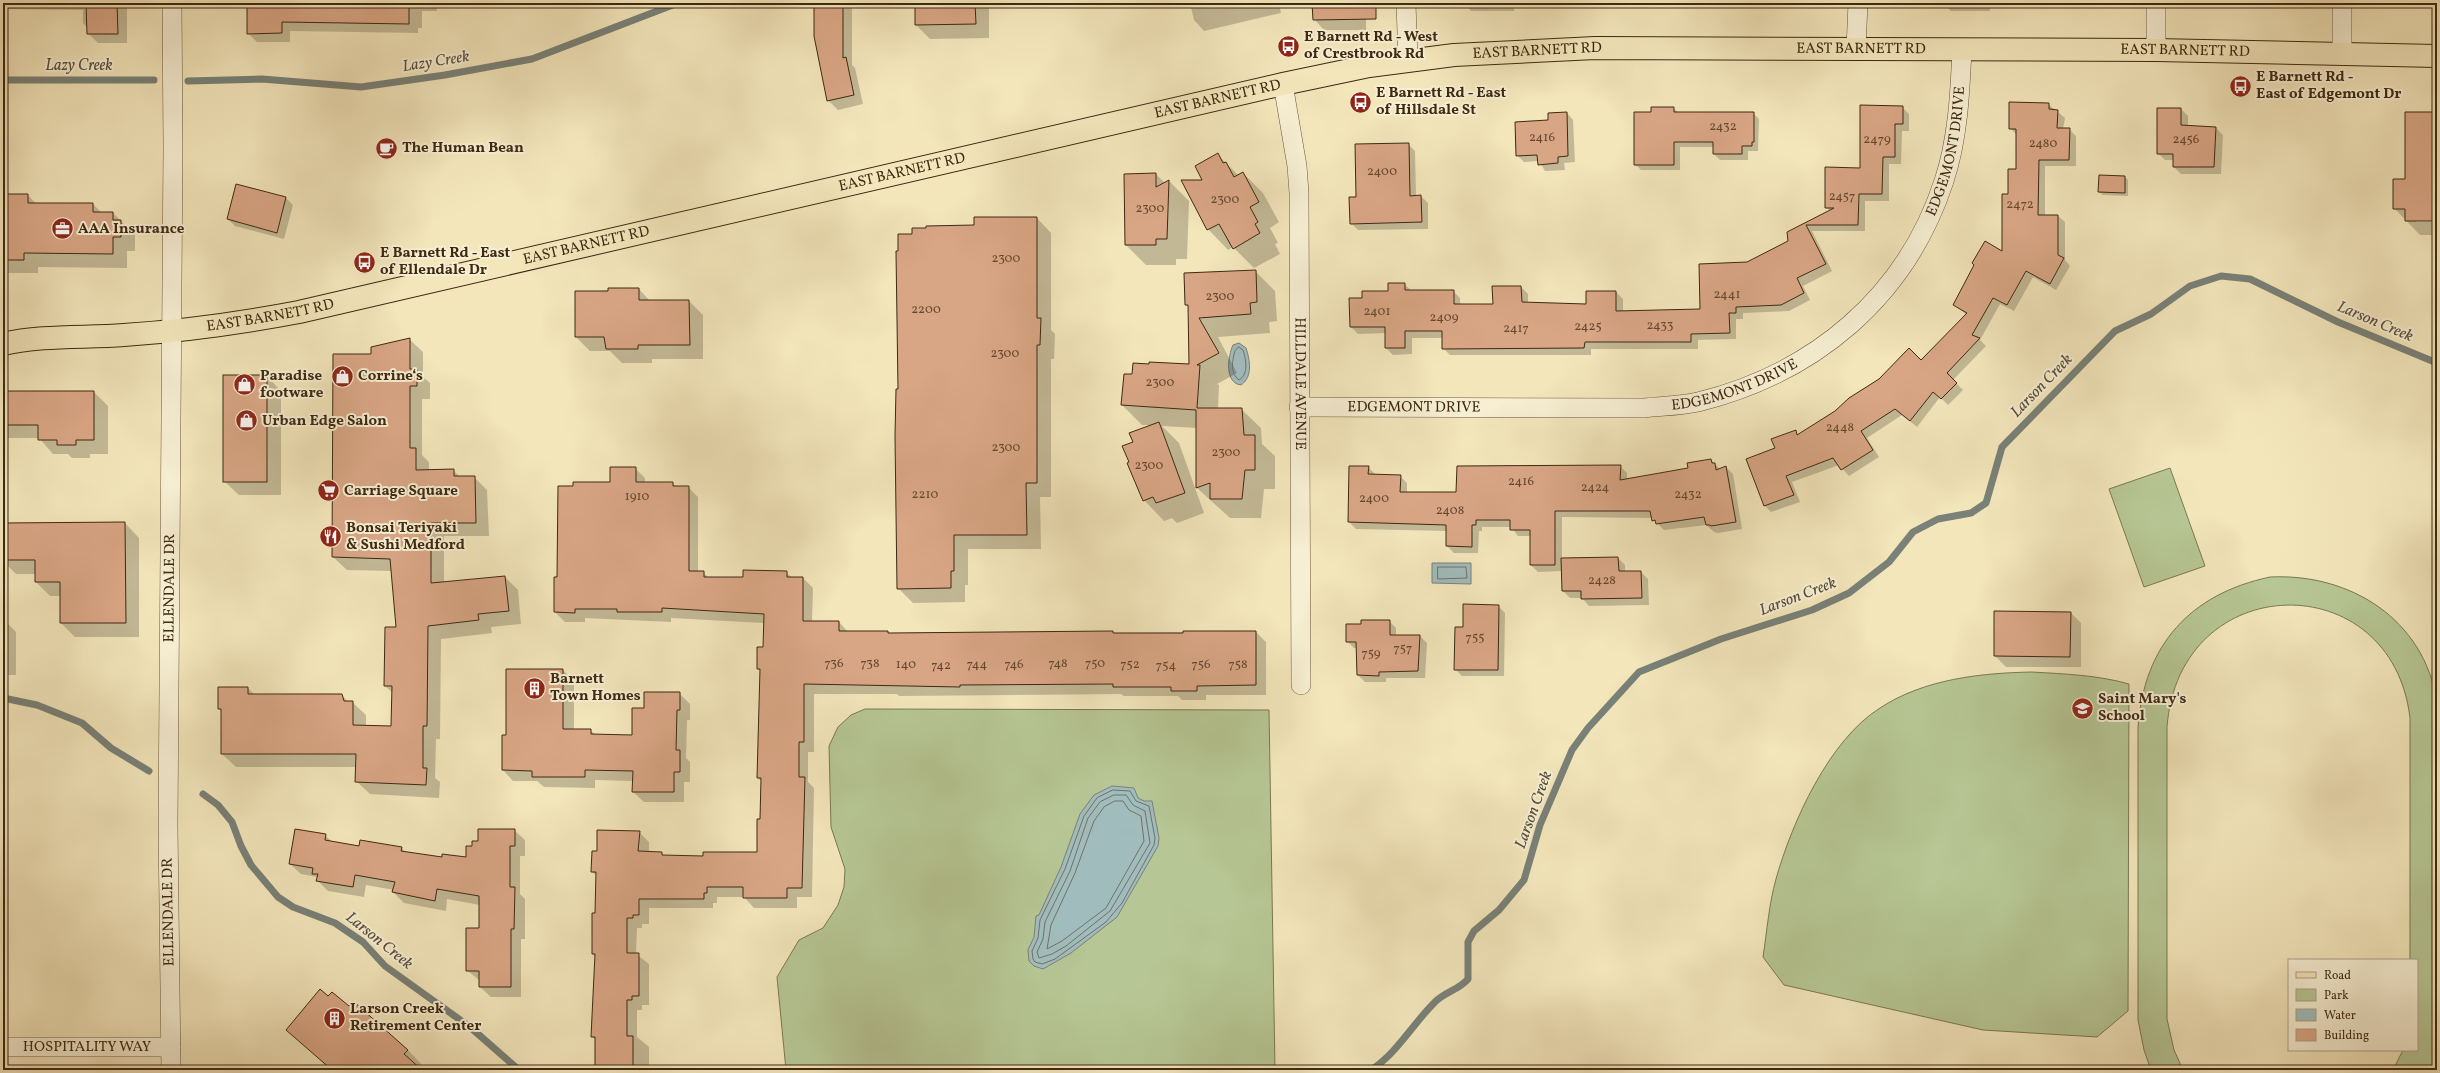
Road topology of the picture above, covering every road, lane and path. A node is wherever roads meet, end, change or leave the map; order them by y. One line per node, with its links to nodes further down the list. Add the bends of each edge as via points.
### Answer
1 (172, 3): 13 (street, ELLENDALE DR)
2 (1406, 3): 11 (street)
3 (1858, 3): 6 (street)
4 (2156, 3): 8 (street)
5 (2342, 3): 9 (street)
6 (1856, 49): 7 (main road, EAST BARNETT RD); 11 (main road, EAST BARNETT RD, via 1542,49)
7 (1962, 49): 8 (main road, EAST BARNETT RD); 15 (street, EDGEMONT DRIVE, via 1958,119 1945,179 1930,220 1910,256 1885,290 1836,337 1792,367 1733,392 1696,402 1644,408)
8 (2156, 50): 9 (main road, EAST BARNETT RD)
9 (2342, 55): 10 (main road, EAST BARNETT RD)
10 (2437, 56)
11 (1408, 61): 12 (main road, EAST BARNETT RD, via 1369,66)
12 (1282, 84): 13 (main road, EAST BARNETT RD, via 357,300 253,321); 15 (street, HILLDALE AVENUE, via 1297,166 1299,193)
13 (172, 331): 14 (main road, EAST BARNETT RD, via 84,338); 18 (street, ELLENDALE DR, via 168,825)
14 (9, 340)
15 (1299, 406): 16 (street, HILLDALE AVENUE)
16 (1301, 685)
17 (3, 1047): 18 (street, HOSPITALITY WAY)
18 (171, 1047): 19 (street, ELLENDALE DR)
19 (171, 1070)

